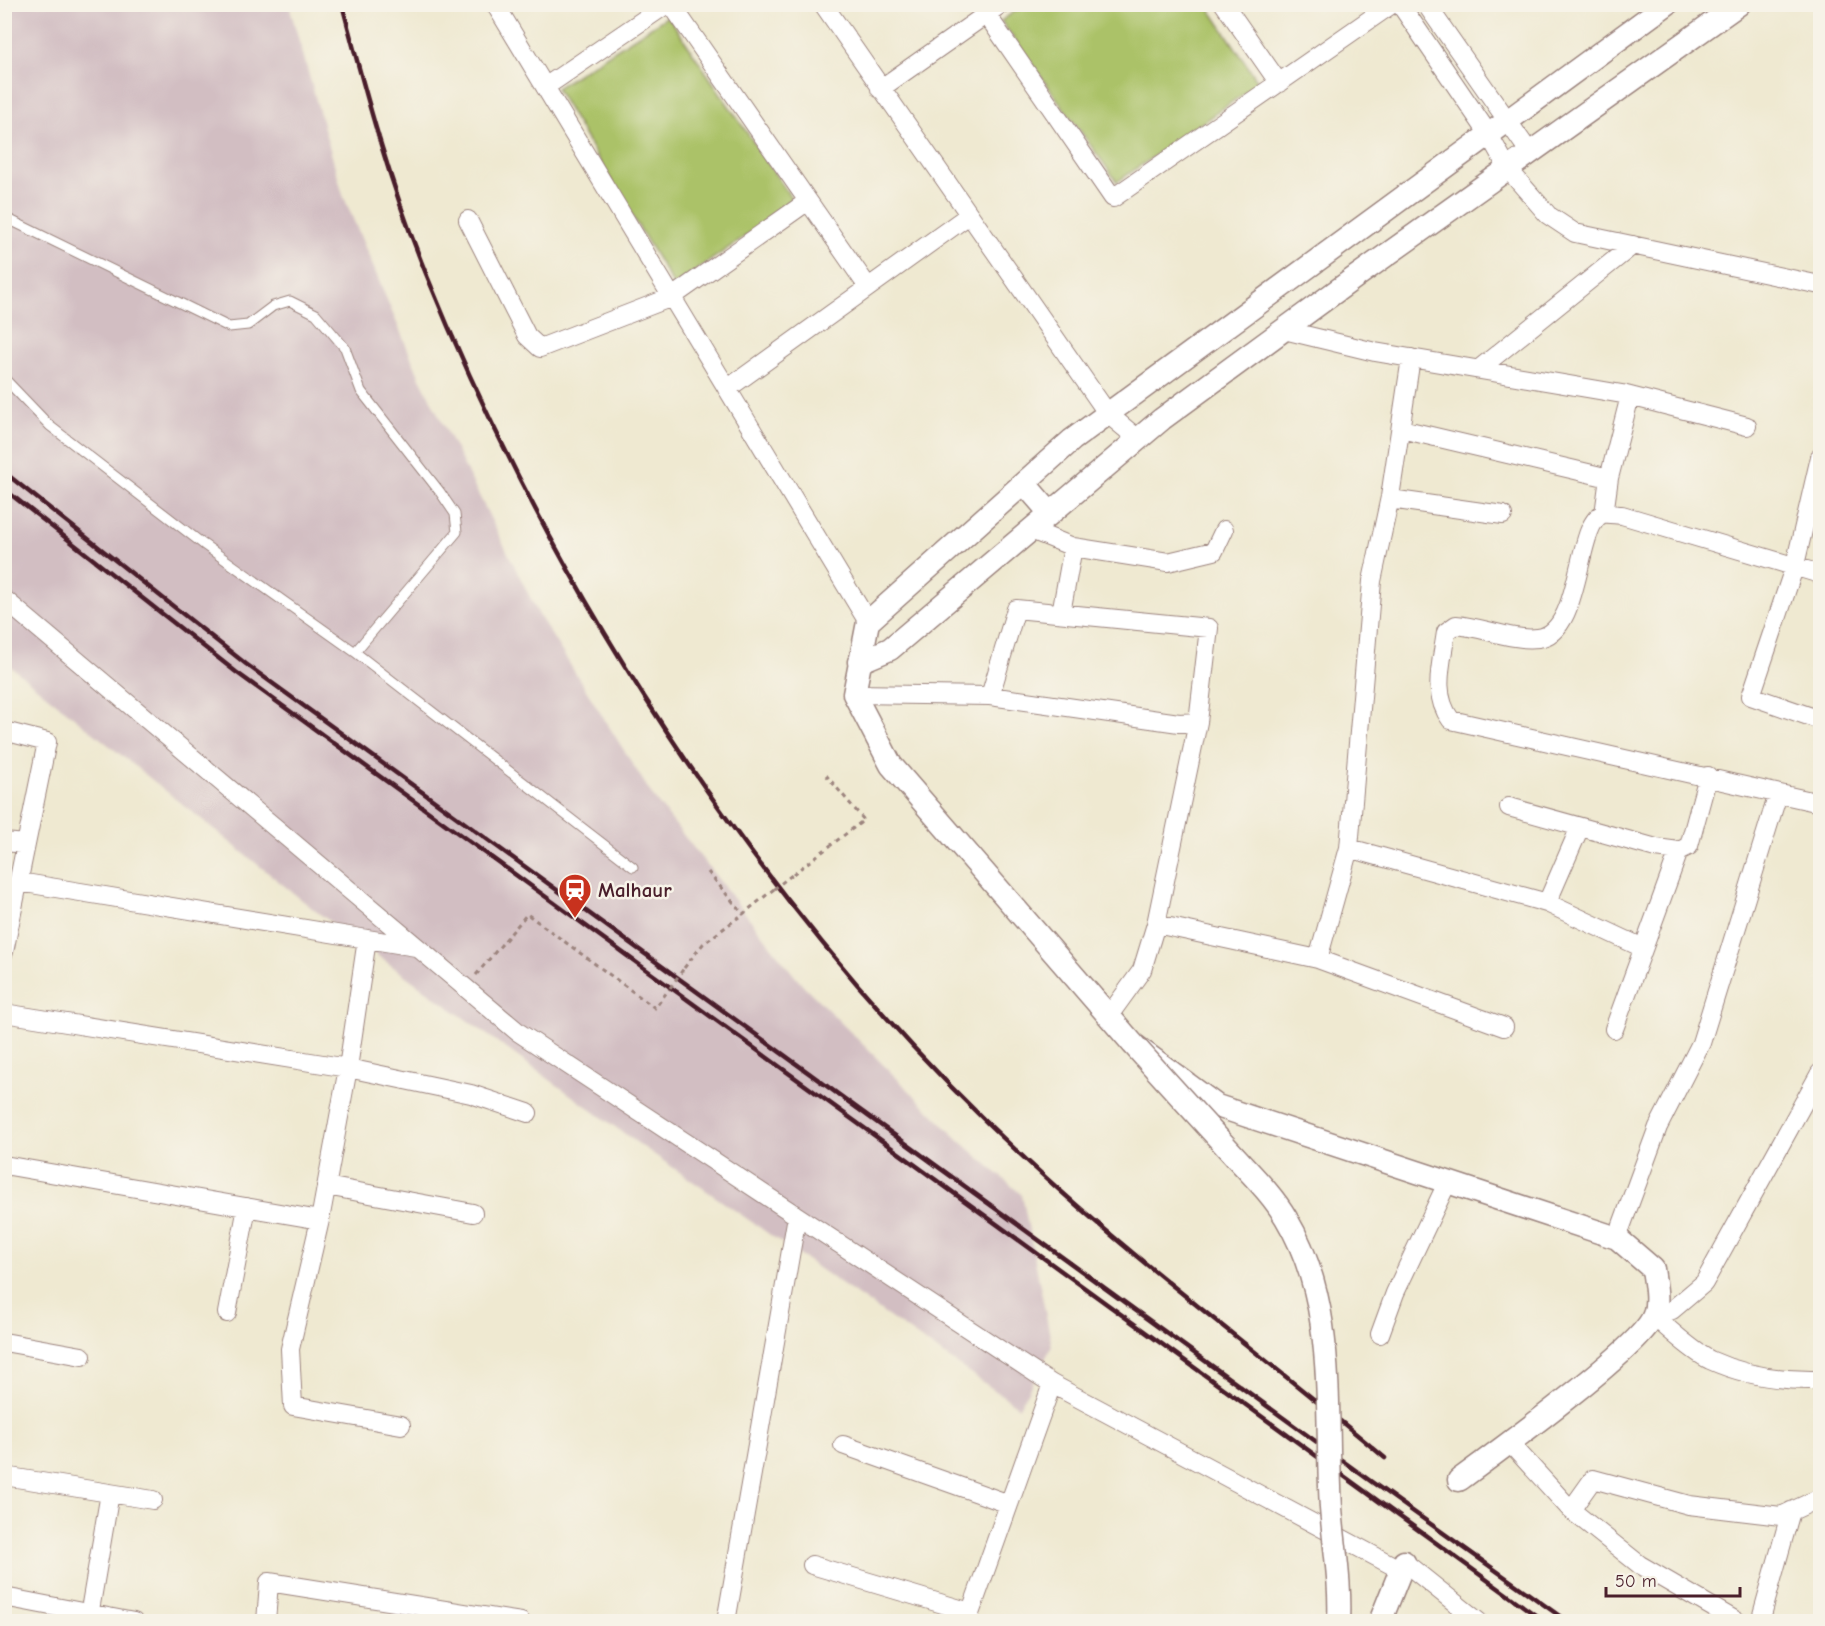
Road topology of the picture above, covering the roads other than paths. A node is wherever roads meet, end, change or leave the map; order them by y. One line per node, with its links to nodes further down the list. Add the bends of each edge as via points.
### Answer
1 (495, 4): 12 (street)
2 (669, 4): 12 (street); 18 (street)
3 (823, 4): 13 (street)
4 (1224, 4): 11 (street)
5 (1392, 4): 11 (street)
6 (1400, 4): 15 (street)
7 (1426, 4): 14 (street)
8 (1667, 4): 14 (street)
9 (1738, 5): 16 (street)
10 (994, 10): 11 (street, via 1113,198); 13 (street)
11 (1280, 83)
12 (545, 87): 25 (street)
13 (880, 89): 19 (street)
14 (1507, 121): 15 (street); 16 (street)
15 (1488, 134): 17 (street); 32 (street)
16 (1530, 153): 17 (street)
17 (1508, 169): 22 (street, via 1548,215 1575,233); 26 (street)
18 (808, 201): 24 (street); 25 (street)
19 (969, 215): 24 (street); 32 (street)
20 (4, 217): 52 (lane, via 229,327 248,325 273,306 290,301 316,314 345,348 361,391 455,514 457,532)
21 (468, 220): 25 (street, via 527,336 540,348)
22 (1633, 245): 23 (street); 28 (street)
23 (1821, 285)
24 (868, 287): 30 (street)
25 (672, 297): 30 (street)
26 (1284, 330): 27 (street); 35 (street)
27 (1411, 358): 28 (street); 34 (street)
28 (1479, 369): 31 (street)
29 (4, 378): 52 (lane, via 59,433 203,544)
30 (727, 389): 50 (street)
31 (1630, 396): 33 (street); 37 (street)
32 (1108, 414): 35 (street); 38 (street)
33 (1748, 426)
34 (1401, 429): 37 (street); 39 (street)
35 (1138, 439): 40 (street)
36 (1821, 457): 46 (street)
37 (1609, 478): 41 (street)
38 (1024, 483): 40 (street); 50 (street)
39 (1390, 499): 42 (street); 66 (street, via 1372,581)
40 (1050, 513): 43 (street)
41 (1604, 514): 46 (street, via 1622,515); 59 (street, via 1590,533 1569,607 1553,631 1539,638 1515,637 1456,625 1446,632 1438,690 1443,709 1451,720)
42 (1503, 515)
43 (1031, 530): 45 (street); 51 (street)
44 (1224, 530): 45 (street, via 1214,551 1168,562)
45 (1073, 547): 49 (street)
46 (1795, 565): 47 (street); 56 (street, via 1751,696)
47 (1821, 574)
48 (4, 599): 73 (street)
49 (1061, 613): 55 (street, via 1016,609); 57 (street, via 1209,628)
50 (867, 622): 51 (street); 53 (street)
51 (890, 649): 53 (street)
52 (355, 652): 68 (lane)
53 (859, 662): 54 (street)
54 (854, 694): 55 (street); 78 (street, via 891,765)
55 (990, 696): 57 (street, via 1179,723)
56 (1821, 720)
57 (1198, 722): 71 (street)
58 (4, 730): 65 (street, via 47,742)
59 (1708, 776): 60 (street); 67 (street, via 1689,846)
60 (1778, 794): 61 (street); 92 (street, via 1701,1043 1658,1127)
61 (1821, 803)
62 (1509, 807): 63 (street)
63 (1580, 827): 67 (street); 70 (street)
64 (4, 842): 65 (street)
65 (26, 844): 69 (street)
66 (1349, 848): 70 (street); 76 (street)
67 (1679, 851): 74 (street)
68 (633, 867)
69 (19, 882): 72 (street); 75 (street)
70 (1547, 903): 74 (street)
71 (1156, 924): 76 (street); 78 (street, via 1142,970)
72 (367, 939): 73 (street); 82 (street)
73 (418, 948): 90 (street, via 518,1032)
74 (1643, 948): 80 (street)
75 (4, 952)
76 (1318, 959): 79 (street)
77 (4, 1012): 82 (street)
78 (1108, 1017): 81 (street)
79 (1504, 1027)
80 (1614, 1029)
81 (1132, 1044): 86 (street, via 1217,1106); 122 (street, bridge, via 1261,1186 1286,1219 1308,1267 1318,1306 1327,1374 1331,1510 1341,1586)
82 (348, 1068): 84 (street, via 471,1094); 87 (street)
83 (1821, 1073): 94 (street, via 1704,1283 1672,1310)
84 (528, 1113)
85 (4, 1165): 88 (street)
86 (1448, 1181): 92 (street); 95 (street)
87 (326, 1186): 89 (street); 91 (street)
88 (247, 1208): 91 (street); 93 (street)
89 (473, 1213)
90 (797, 1216): 99 (street); 121 (street)
91 (320, 1220): 100 (street, via 290,1349 293,1406)
92 (1617, 1238): 94 (street, via 1653,1269 1657,1299)
93 (227, 1313)
94 (1654, 1317): 98 (street, via 1709,1359 1759,1376); 101 (street, via 1621,1353)
95 (1380, 1334)
96 (4, 1341): 97 (street)
97 (82, 1356)
98 (1821, 1380)
99 (1052, 1384): 108 (street); 112 (street)
100 (401, 1425)
101 (1509, 1442): 104 (street); 109 (street)
102 (843, 1445): 108 (street)
103 (4, 1476): 105 (street)
104 (1459, 1480)
105 (110, 1493): 107 (street); 114 (street)
106 (1821, 1498): 110 (street)
107 (153, 1500)
108 (1009, 1504): 116 (street)
109 (1570, 1510): 110 (street, via 1593,1479 1702,1507 1781,1516); 124 (street, via 1640,1565)
110 (1791, 1511): 125 (street)
111 (812, 1565): 116 (street)
112 (1402, 1565): 117 (street); 123 (street)
113 (4, 1597): 114 (street)
114 (90, 1617): 118 (street)
115 (460, 1617): 119 (street, via 269,1582); 120 (street)
116 (968, 1617)
117 (1379, 1619)
118 (134, 1622)
119 (266, 1622)
120 (521, 1622)
121 (726, 1622)
122 (1339, 1622)
123 (1479, 1622)
124 (1738, 1622)
125 (1760, 1622)

